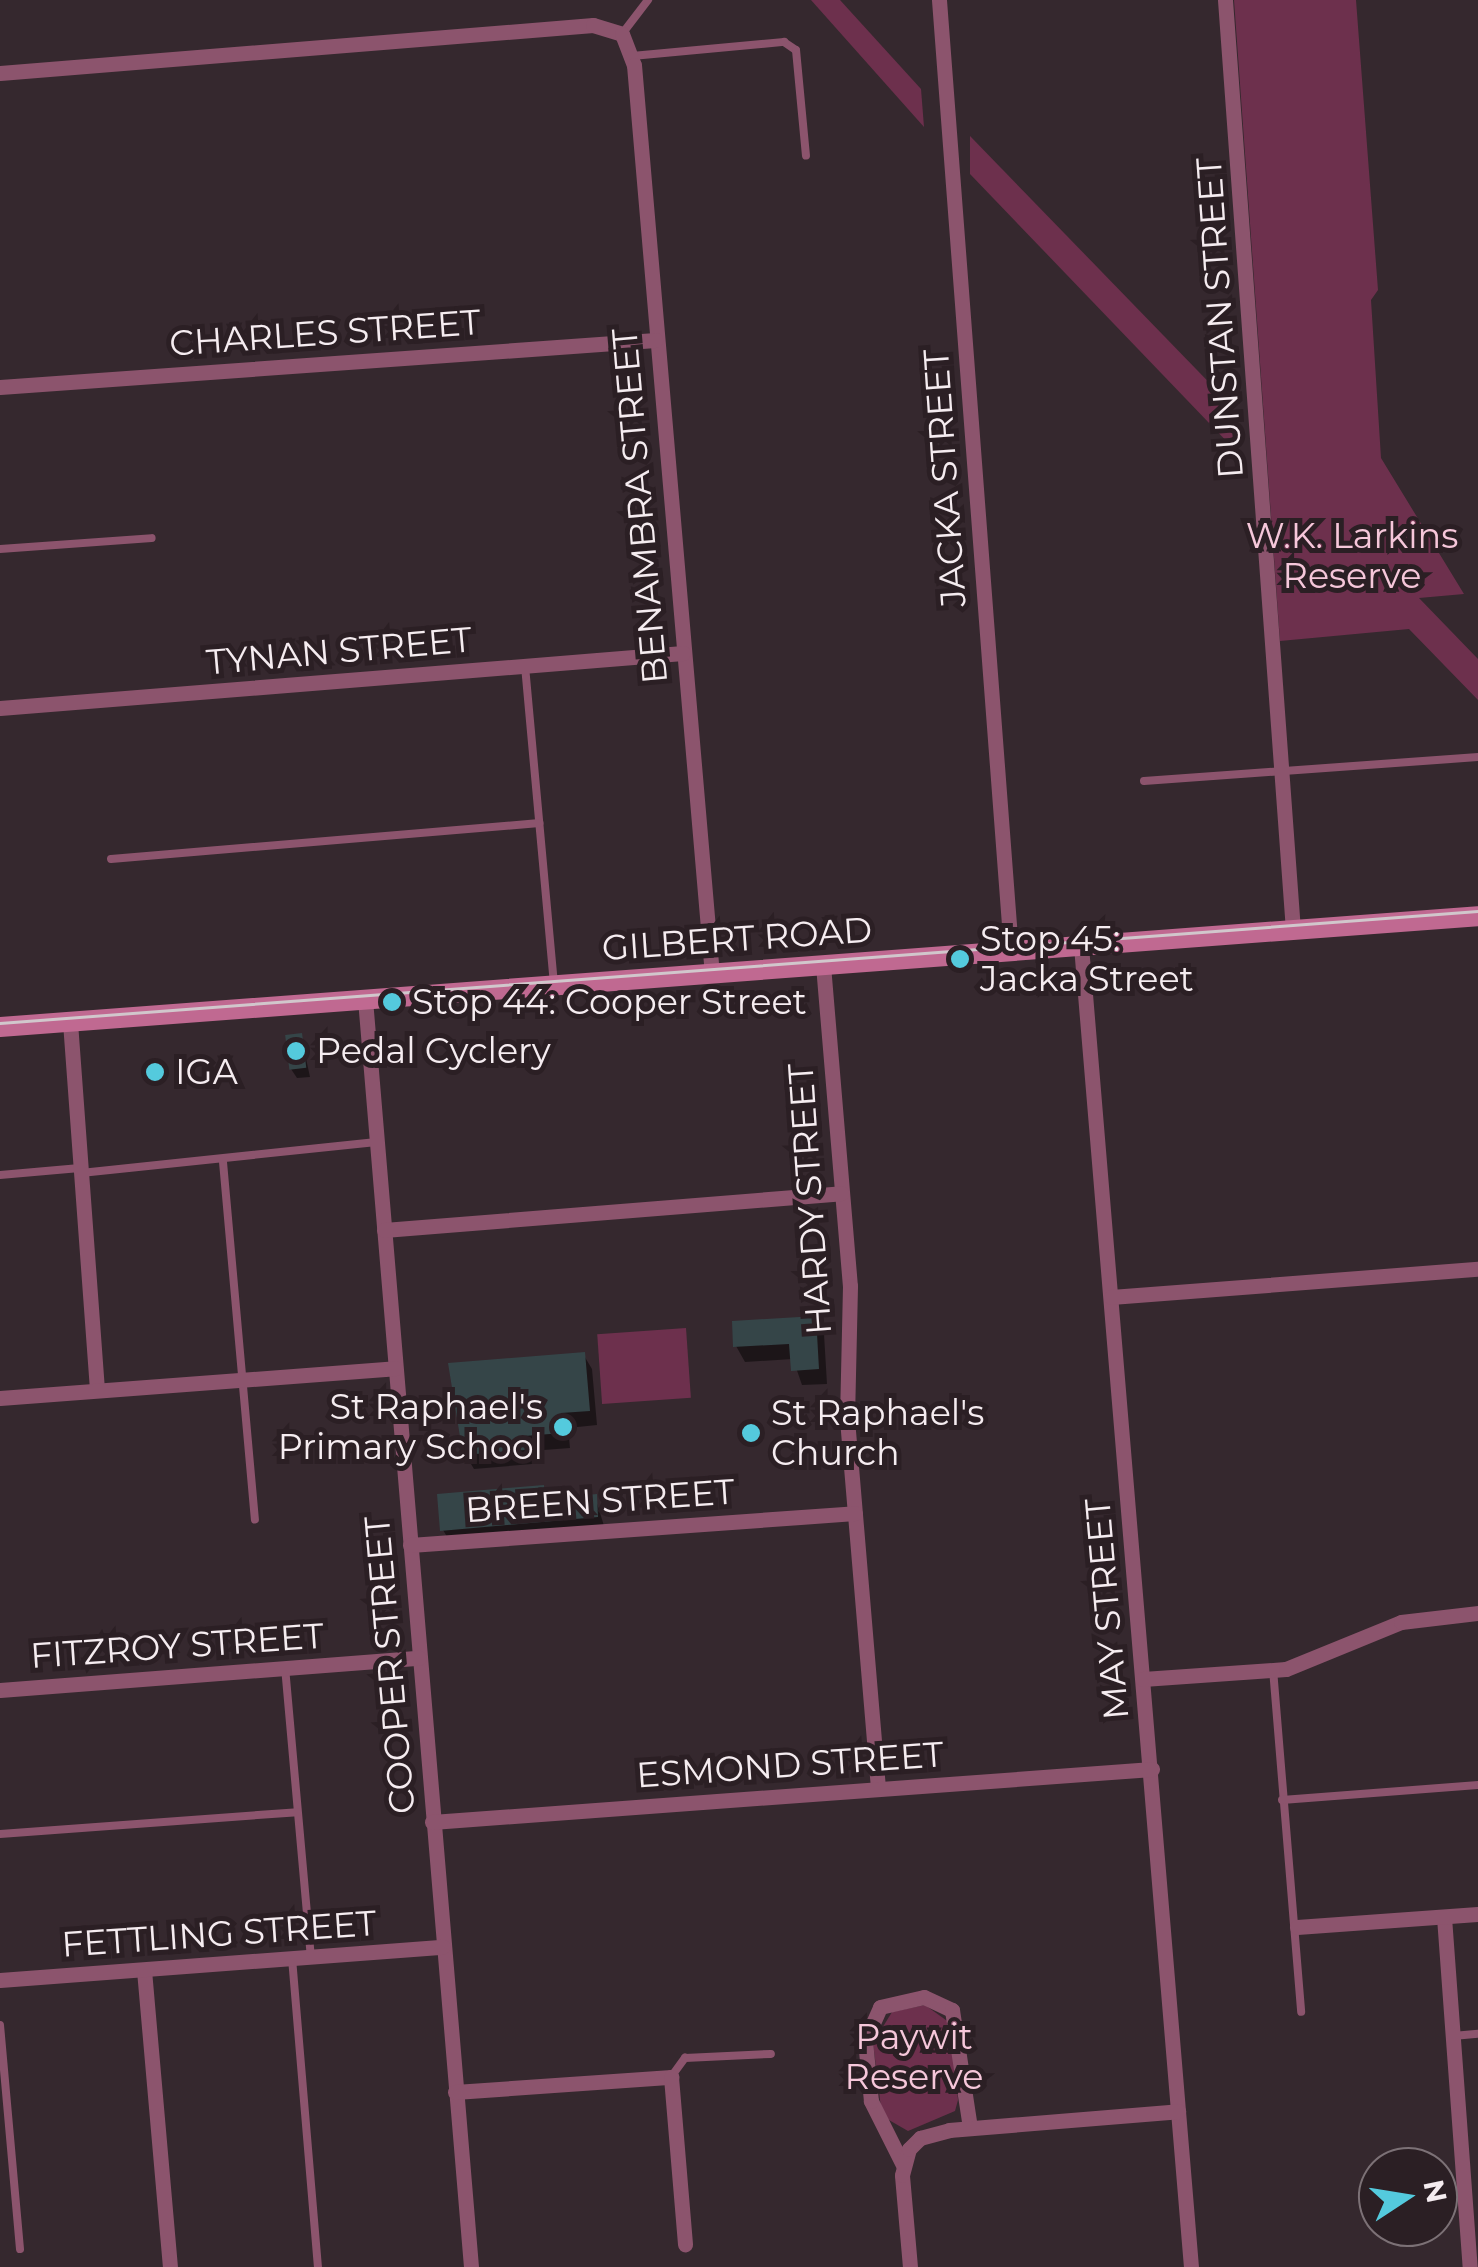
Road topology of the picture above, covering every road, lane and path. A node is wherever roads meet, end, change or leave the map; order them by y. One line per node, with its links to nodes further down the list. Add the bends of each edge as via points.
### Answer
1 (648, 0): 4 (lane)
2 (939, 0): 23 (street, JACKA STREET)
3 (1225, 0): 16 (street, DUNSTAN STREET)
4 (622, 34): 5 (street, BENAMBRA STREET); 6 (street, via 593,25)
5 (632, 56): 7 (lane, via 784,42 796,50); 8 (street, BENAMBRA STREET)
6 (0, 73)
7 (806, 156)
8 (655, 340): 9 (street, CHARLES STREET); 12 (street, BENAMBRA STREET)
9 (0, 387)
10 (152, 538): 11 (lane)
11 (0, 549)
12 (684, 653): 13 (street, TYNAN STREET); 25 (street, BENAMBRA STREET)
13 (525, 666): 14 (street, TYNAN STREET); 18 (lane)
14 (0, 708)
15 (1478, 757): 16 (lane)
16 (1284, 770): 17 (lane); 21 (street, DUNSTAN STREET)
17 (1144, 781)
18 (540, 824): 19 (lane); 26 (lane)
19 (112, 859)
20 (1478, 916): 21 (street, GILBERT ROAD)
21 (1293, 930): 22 (street, GILBERT ROAD)
22 (1081, 946): 23 (street, GILBERT ROAD); 37 (street, MAY STREET)
23 (1010, 951): 24 (street, GILBERT ROAD)
24 (823, 965): 25 (street, GILBERT ROAD); 34 (street, HARDY STREET)
25 (712, 974): 26 (street, GILBERT ROAD)
26 (554, 985): 27 (street, GILBERT ROAD)
27 (365, 999): 28 (street, GILBERT ROAD); 30 (street, COOPER STREET)
28 (70, 1022): 29 (street, GILBERT ROAD); 32 (street)
29 (0, 1028)
30 (376, 1142): 31 (lane, via 238,1154); 35 (street, COOPER STREET)
31 (223, 1162): 32 (lane); 39 (lane)
32 (81, 1171): 33 (lane); 40 (street)
33 (0, 1175)
34 (842, 1192): 35 (street); 42 (street, HARDY STREET)
35 (384, 1230): 38 (street, COOPER STREET)
36 (1478, 1269): 37 (street)
37 (1111, 1297): 49 (street, MAY STREET)
38 (395, 1368): 39 (street); 44 (street, COOPER STREET)
39 (242, 1378): 40 (street); 43 (lane)
40 (98, 1390): 41 (street)
41 (0, 1398)
42 (854, 1513): 44 (street, BREEN STREET); 53 (street, HARDY STREET)
43 (255, 1520)
44 (410, 1545): 46 (street, COOPER STREET)
45 (1478, 1612): 48 (street, via 1401,1622)
46 (419, 1658): 47 (street, FITZROY STREET); 56 (street, COOPER STREET)
47 (284, 1667): 50 (street, FITZROY STREET); 55 (lane)
48 (1273, 1668): 49 (street); 54 (lane)
49 (1143, 1679): 51 (street, MAY STREET)
50 (0, 1690)
51 (1152, 1770): 53 (street, ESMOND STREET); 73 (street, MAY STREET)
52 (1478, 1785): 54 (lane)
53 (878, 1788): 56 (street, ESMOND STREET)
54 (1282, 1800): 60 (lane)
55 (298, 1812): 57 (lane); 62 (lane)
56 (432, 1822): 61 (street, COOPER STREET)
57 (0, 1834)
58 (1478, 1914): 59 (street)
59 (1444, 1916): 60 (street); 69 (street)
60 (1297, 1927): 66 (lane)
61 (443, 1947): 62 (street, FETTLING STREET); 72 (street, COOPER STREET)
62 (311, 1957): 63 (street, FETTLING STREET)
63 (292, 1958): 64 (street, FETTLING STREET); 79 (lane)
64 (144, 1970): 65 (street, FETTLING STREET); 78 (street)
65 (0, 1980)
66 (1301, 2012)
67 (0, 2025): 77 (lane)
68 (1478, 2034): 69 (lane)
69 (1452, 2036): 83 (street)
70 (771, 2054): 71 (lane, via 685,2058)
71 (671, 2077): 72 (street); 76 (street)
72 (455, 2092): 80 (street, COOPER STREET)
73 (1178, 2111): 74 (street); 82 (street, MAY STREET)
74 (970, 2128): 75 (street, via 920,2138); 75 (street, via 952,2010 924,1997 880,2007 865,2040 871,2101)
75 (903, 2166): 81 (street)
76 (685, 2244)
77 (20, 2249)
78 (170, 2267)
79 (318, 2267)
80 (471, 2267)
81 (910, 2267)
82 (1190, 2267)
83 (1470, 2267)

